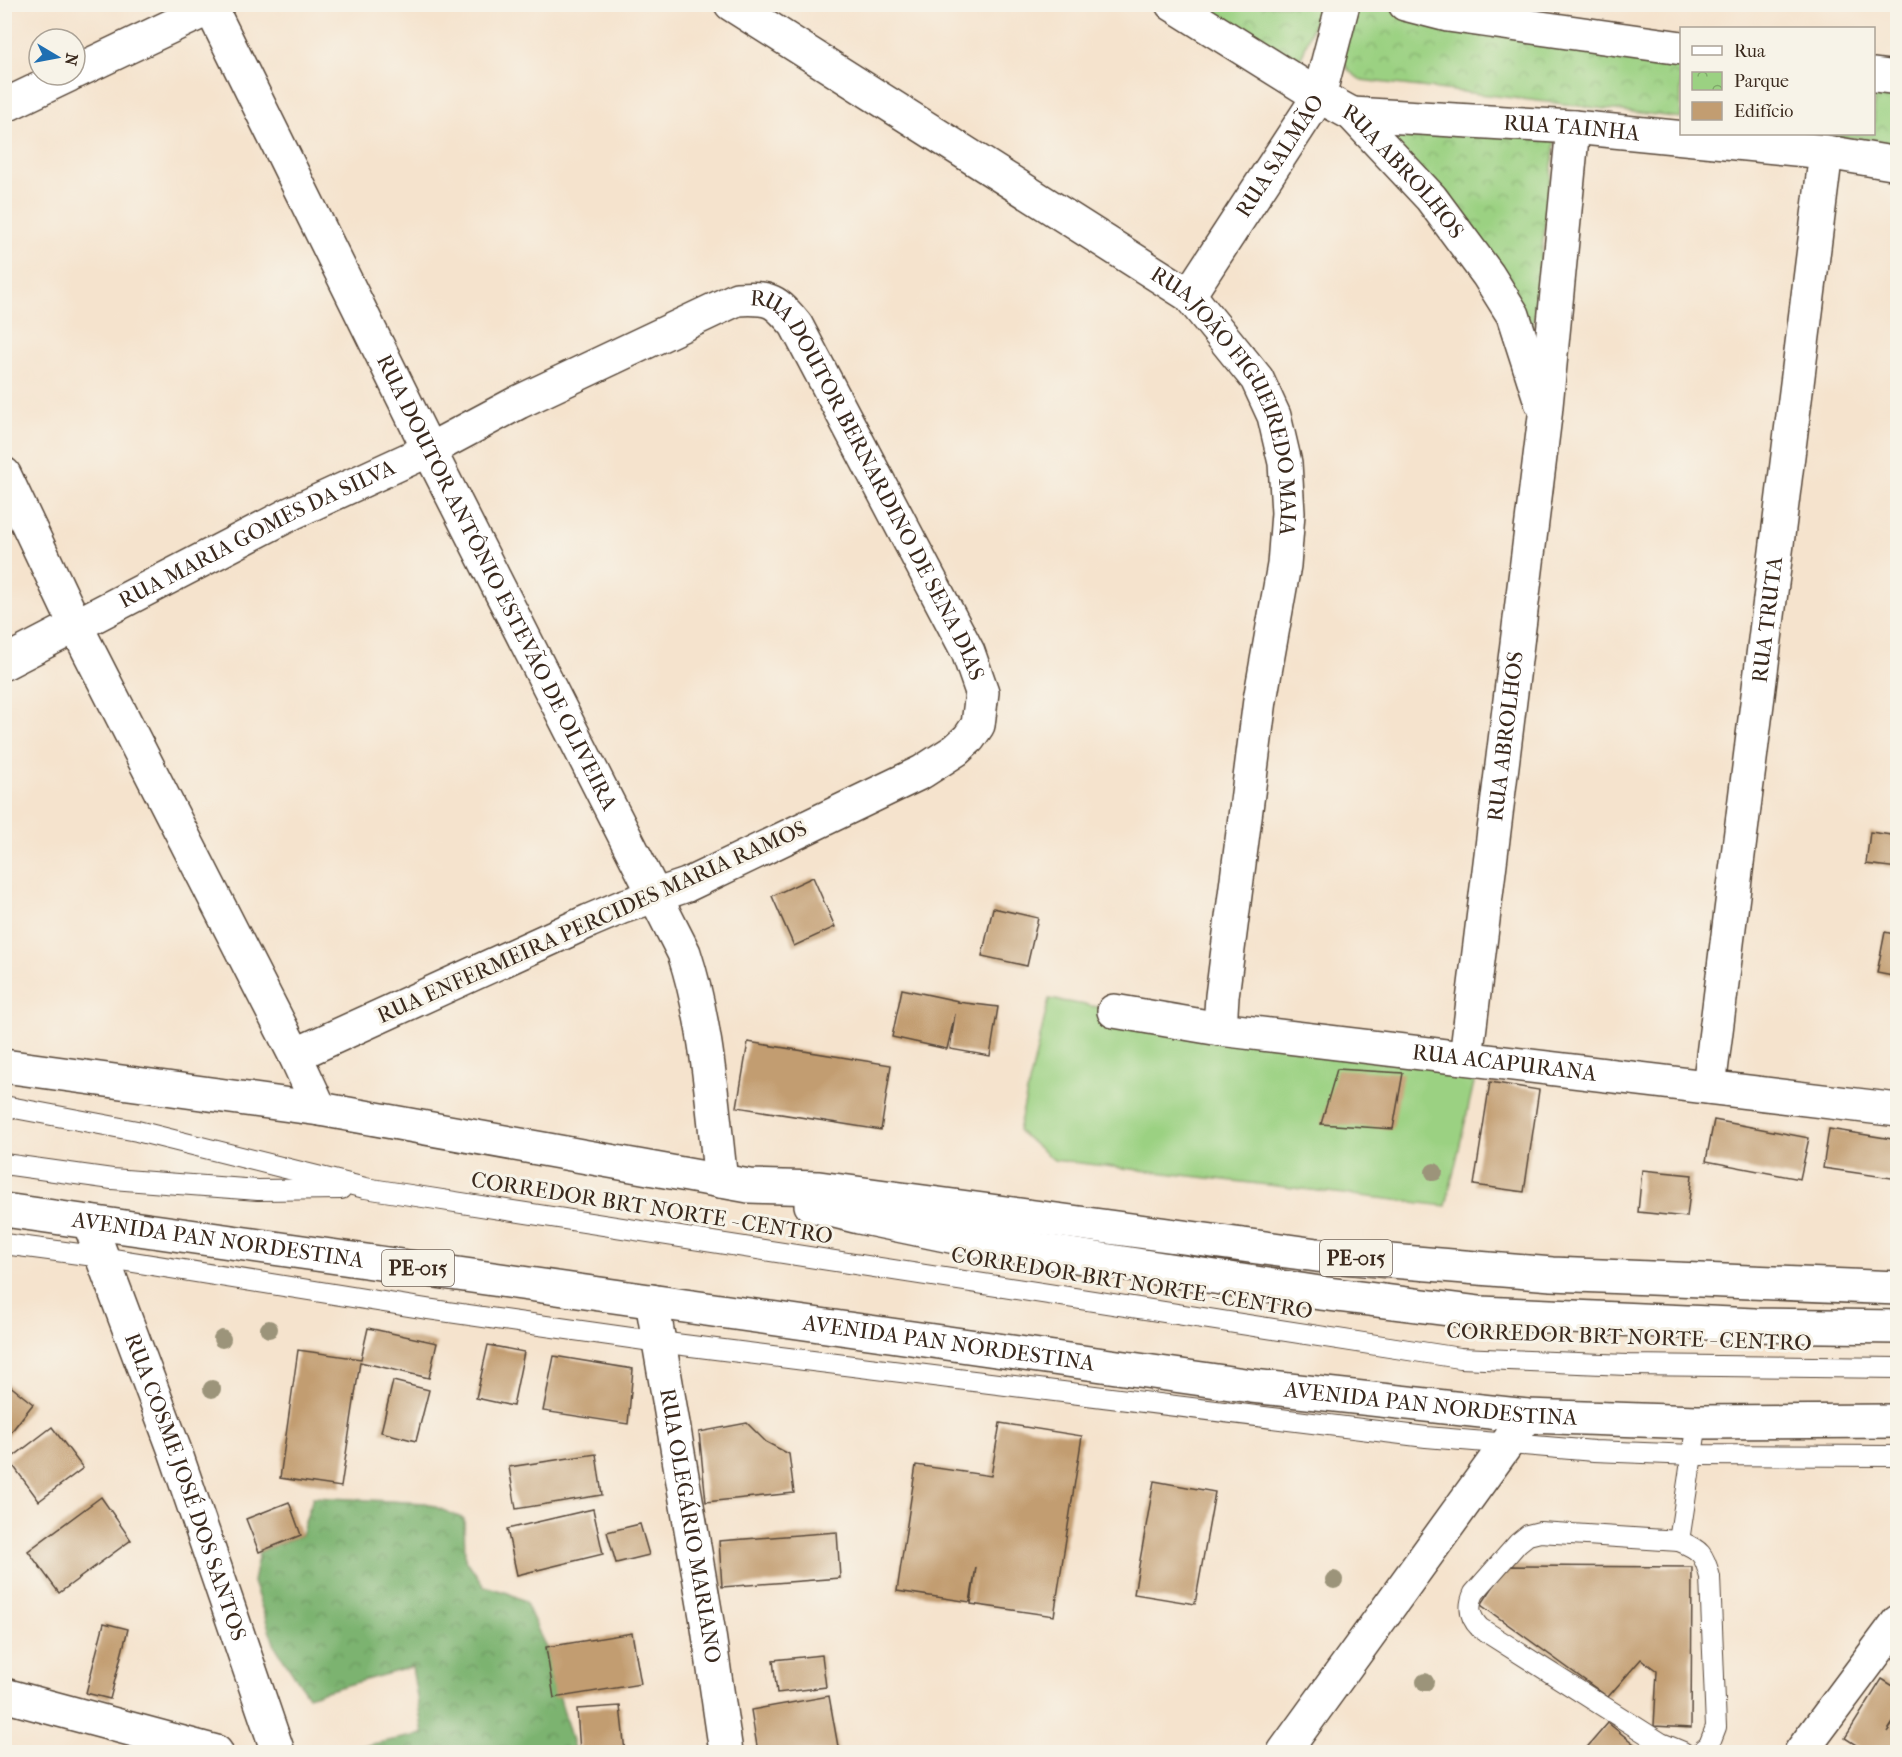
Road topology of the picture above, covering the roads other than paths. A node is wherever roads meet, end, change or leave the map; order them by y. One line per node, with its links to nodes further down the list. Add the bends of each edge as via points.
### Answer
1 (730, 4): 17 (main road, RUA JOÃO FIGUEIREDO MAIA)
2 (1172, 4): 11 (main road, RUA ABROLHOS)
3 (1343, 4): 11 (main road, RUA SALMÃO)
4 (1405, 4): 6 (main road, via 1448,15)
5 (212, 6): 7 (main road); 20 (main road, RUA DOUTOR ANTÔNIO ESTEVÃO DE OLIVEIRA)
6 (1680, 48)
7 (87, 66)
8 (1875, 75): 9 (main road)
9 (1898, 78)
10 (44, 87): 12 (main road)
11 (1319, 96): 13 (main road, RUA ABROLHOS); 17 (main road, RUA SALMÃO)
12 (4, 106)
13 (1352, 114): 14 (main road, RUA TAINHA); 19 (main road, RUA ABROLHOS, via 1431,198 1488,275 1513,315)
14 (1573, 127): 15 (main road, RUA TAINHA); 19 (main road, RUA ABROLHOS)
15 (1826, 153): 16 (main road, RUA TAINHA); 31 (main road, RUA TRUTA)
16 (1898, 164)
17 (1189, 295): 27 (main road, RUA JOÃO FIGUEIREDO MAIA, via 1257,379 1274,416 1286,463 1284,565 1260,700)
18 (737, 299): 20 (main road, RUA MARIA GOMES DA SILVA, via 519,402); 24 (main road, RUA DOUTOR BERNARDINO DE SENA DIAS, via 759,297 770,301 780,306 796,325 968,652)
19 (1545, 416): 29 (main road, RUA ABROLHOS)
20 (429, 450): 22 (main road, RUA MARIA GOMES DA SILVA, via 292,513); 25 (main road, RUA DOUTOR ANTÔNIO ESTEVÃO DE OLIVEIRA)
21 (4, 474): 22 (main road)
22 (76, 626): 23 (main road, RUA MARIA GOMES DA SILVA); 28 (main road)
23 (4, 663)
24 (982, 692): 25 (main road, RUA ENFERMEIRA PERCIDES MARIA RAMOS, via 978,725 969,738 922,772 687,885)
25 (654, 896): 28 (main road, RUA ENFERMEIRA PERCIDES MARIA RAMOS, via 588,921); 36 (main road, RUA DOUTOR ANTÔNIO ESTEVÃO DE OLIVEIRA, via 684,953 693,981)
26 (1114, 1011): 27 (main road, RUA ACAPURANA)
27 (1220, 1029): 29 (main road, RUA ACAPURANA)
28 (295, 1055): 33 (main road)
29 (1466, 1058): 31 (main road, RUA ACAPURANA)
30 (4, 1066): 33 (main road, PE-015)
31 (1709, 1087): 34 (main road, RUA ACAPURANA)
32 (4, 1106): 37 (lane, via 137,1131)
33 (320, 1109): 36 (main road, PE-015)
34 (1898, 1110)
35 (4, 1164): 37 (lane, via 112,1179 258,1191)
36 (735, 1183): 42 (main road, PE-015, via 819,1188 1317,1255 1552,1274); 44 (main road, PE-015, via 859,1217 965,1239 1320,1293 1480,1312 1755,1325)
37 (364, 1188): 46 (lane, CORREDOR BRT NORTE - CENTRO, via 1460,1358 1627,1365)
38 (4, 1210): 39 (main road, AVENIDA PAN NORDESTINA / PE-015)
39 (89, 1222): 41 (main road, RUA COSME JOSÉ DOS SANTOS); 43 (main road, AVENIDA PAN NORDESTINA / PE-015)
40 (4, 1244): 41 (lane)
41 (102, 1257): 45 (lane); 57 (main road, RUA COSME JOSÉ DOS SANTOS, via 175,1451)
42 (1898, 1288)
43 (652, 1300): 45 (main road, RUA OLEGÁRIO MARIANO); 47 (main road, AVENIDA PAN NORDESTINA / PE-015, via 1252,1386)
44 (1898, 1327)
45 (659, 1342): 50 (lane, via 1426,1437); 58 (main road, RUA OLEGÁRIO MARIANO)
46 (1898, 1368)
47 (1527, 1416): 49 (main road, AVENIDA PAN NORDESTINA / PE-015); 50 (main road)
48 (1898, 1421): 49 (main road, AVENIDA PAN NORDESTINA / PE-015)
49 (1697, 1422): 51 (lane)
50 (1507, 1443): 51 (lane); 59 (main road)
51 (1692, 1455): 52 (lane); 53 (lane)
52 (1898, 1456)
53 (1679, 1541): 60 (lane, via 1540,1532 1528,1535 1474,1593 1470,1603 1473,1622 1480,1628 1661,1743); 61 (lane, via 1700,1551 1710,1577 1716,1727 1709,1745)
54 (1898, 1622): 62 (main road)
55 (4, 1695): 56 (main road)
56 (216, 1752)
57 (278, 1752)
58 (726, 1752)
59 (1284, 1752)
60 (1683, 1752)
61 (1701, 1752)
62 (1801, 1752)

